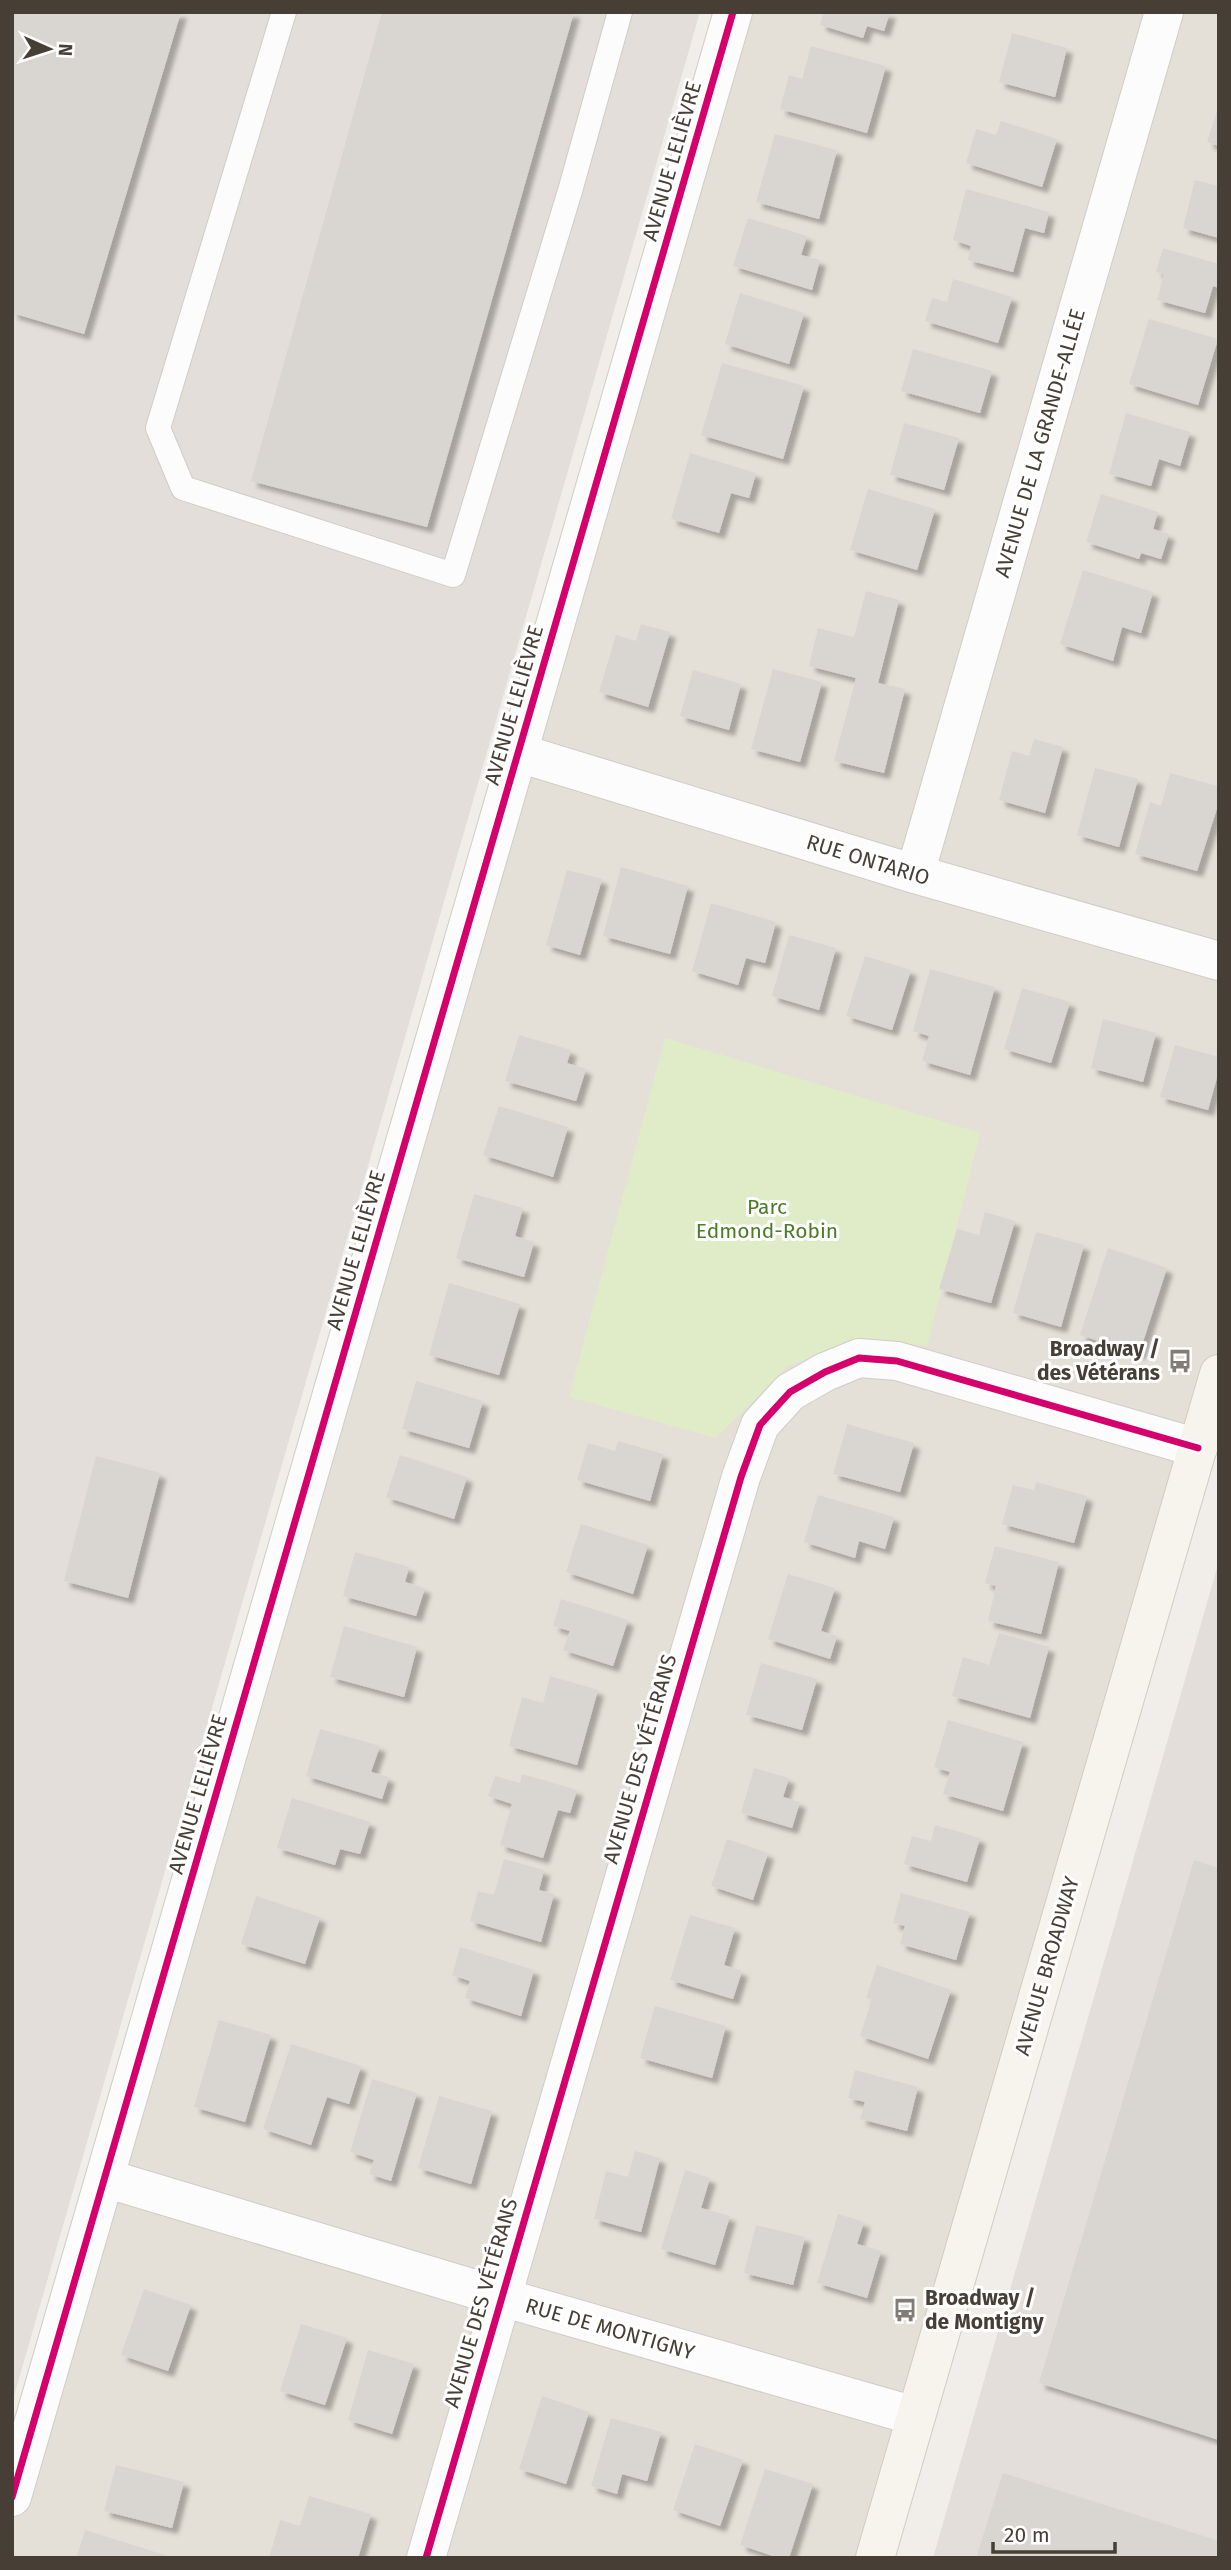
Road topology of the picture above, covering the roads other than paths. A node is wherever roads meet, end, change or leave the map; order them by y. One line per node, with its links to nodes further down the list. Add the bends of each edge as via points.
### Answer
1 (284, 12): 2 (lane, via 158,428 183,488 453,575)
2 (620, 12)
3 (733, 12): 5 (street, AVENUE LELIÈVRE)
4 (1164, 12): 6 (street, AVENUE DE LA GRANDE-ALLÉE)
5 (519, 753): 6 (street, RUE ONTARIO); 10 (street, AVENUE LELIÈVRE)
6 (915, 874): 7 (street, RUE ONTARIO)
7 (1219, 961)
8 (1219, 1374): 9 (street, AVENUE BROADWAY)
9 (1198, 1448): 11 (street, AVENUE DES VÉTÉRANS, via 897,1361 859,1358 790,1392 760,1425); 12 (street, AVENUE BROADWAY)
10 (105, 2178): 11 (street, RUE DE MONTIGNY); 13 (street, AVENUE LELIÈVRE)
11 (501, 2297): 12 (street, RUE DE MONTIGNY); 14 (street, AVENUE DES VÉTÉRANS)
12 (915, 2416): 15 (street, AVENUE BROADWAY)
13 (12, 2497)
14 (426, 2558)
15 (875, 2558)

